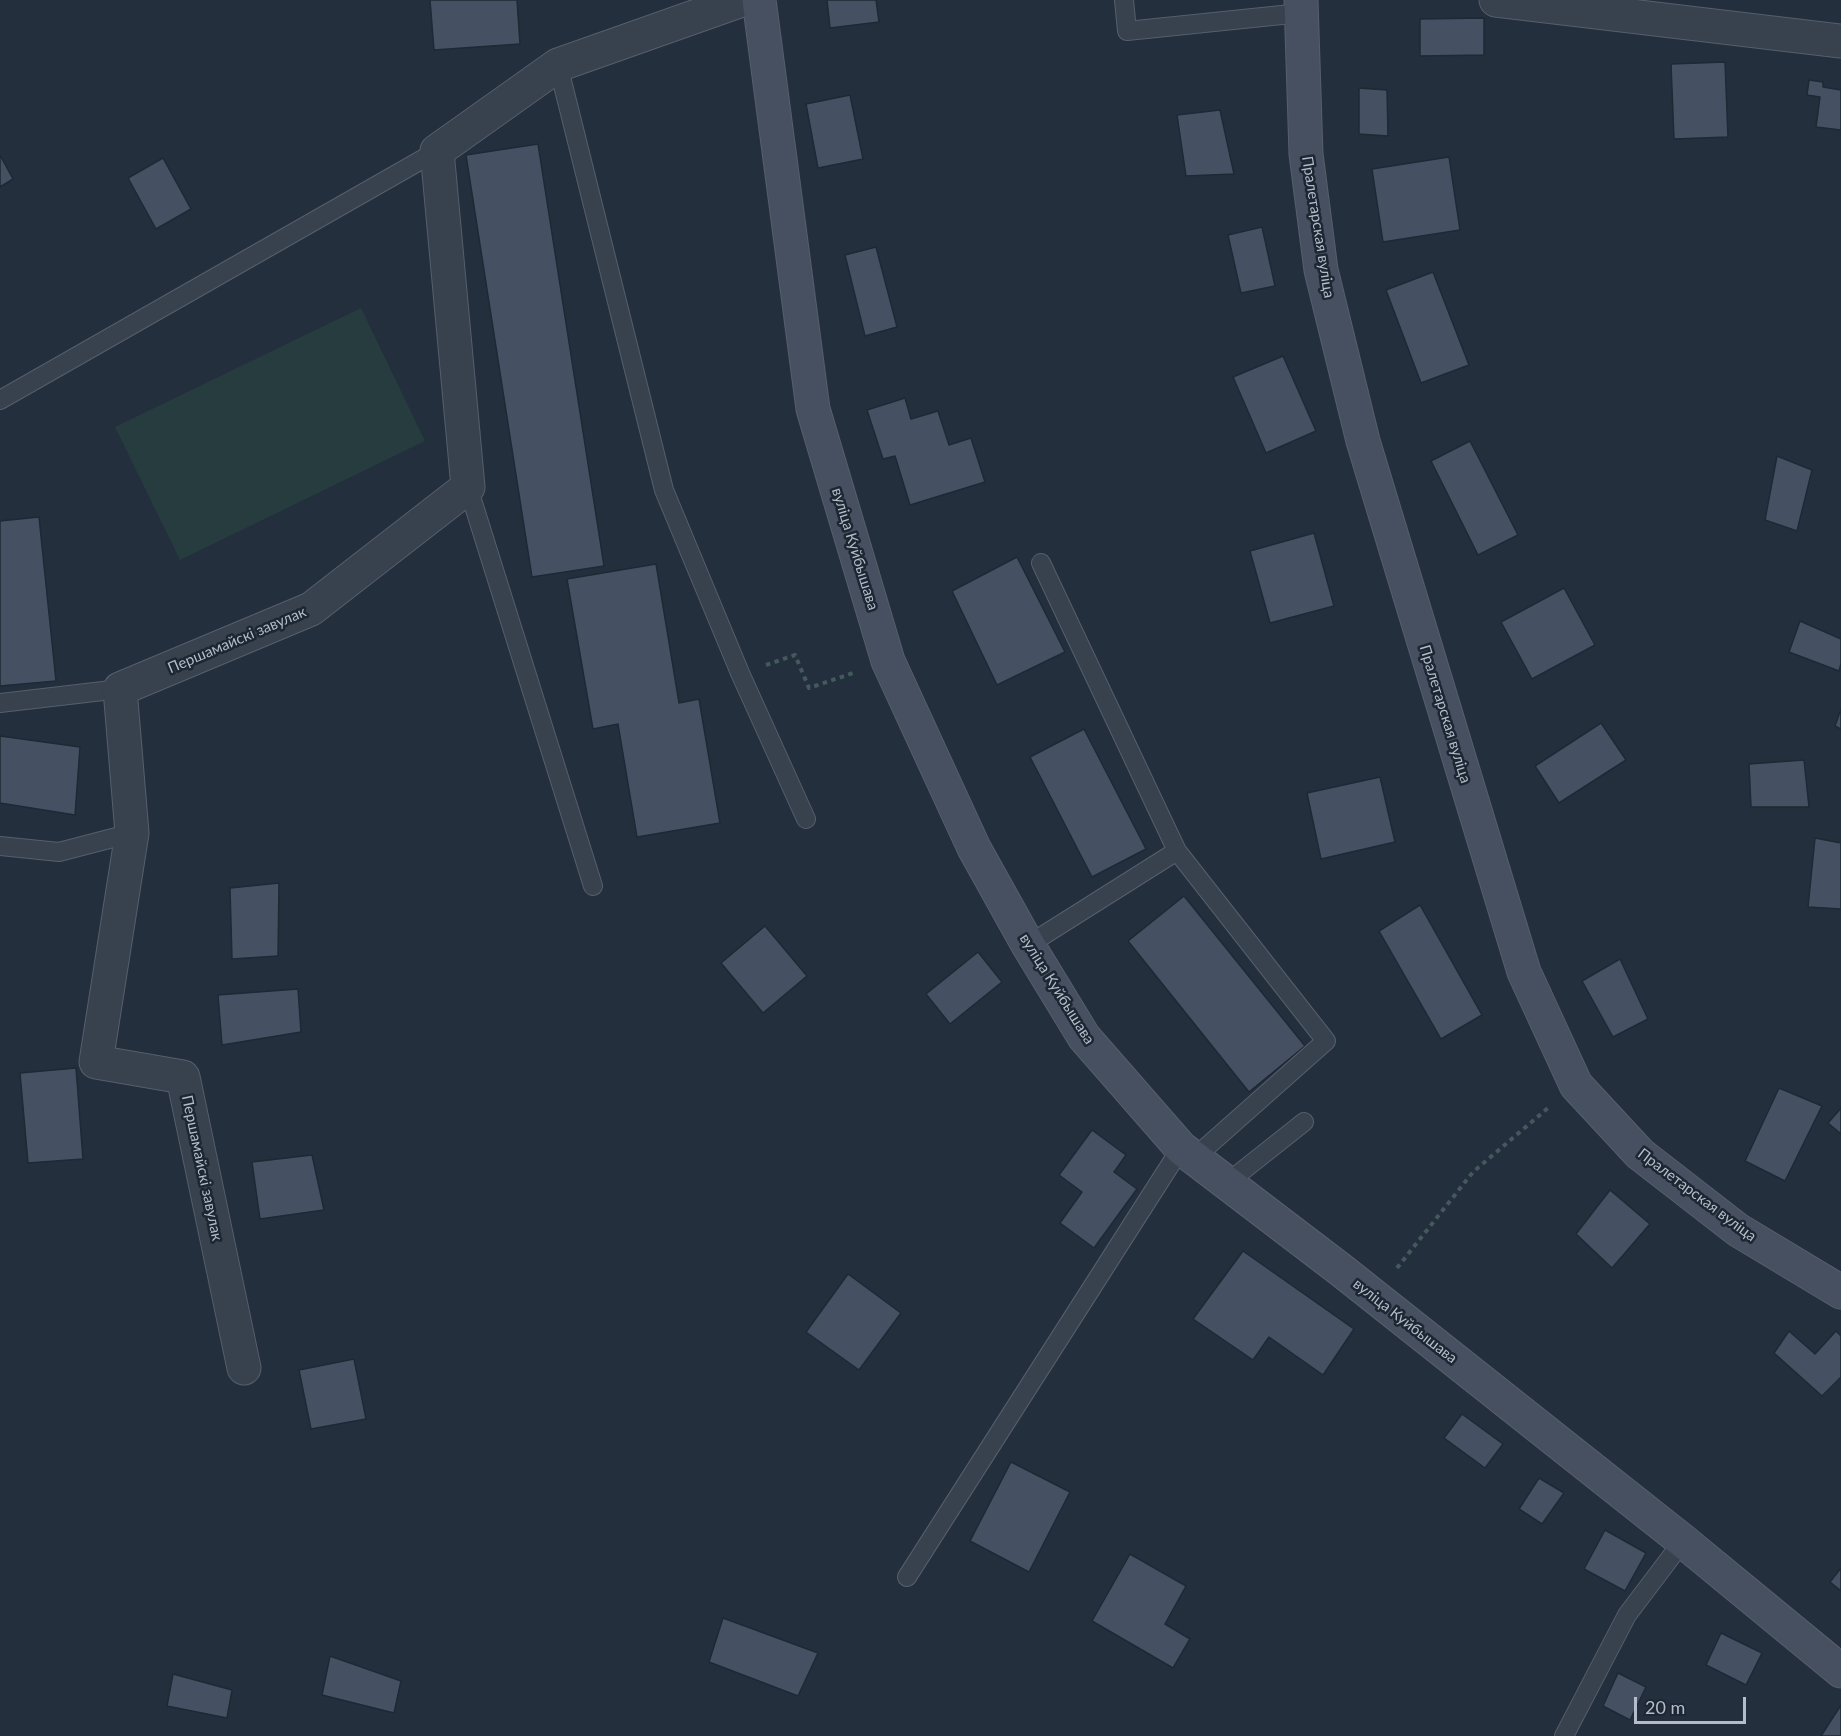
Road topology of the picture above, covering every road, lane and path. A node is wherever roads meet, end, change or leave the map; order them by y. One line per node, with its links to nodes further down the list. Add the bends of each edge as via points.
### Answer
1 (742, 0): 7 (street)
2 (759, 0): 12 (main road, вуліца Куйбышава, via 813,410)
3 (1124, 0): 5 (lane, via 1127,31)
4 (1496, 0): 6 (street)
5 (1301, 7): 22 (main road, Пралетарская вуліца, via 1306,154 1321,270 1363,441 1524,972)
6 (1841, 40)
7 (558, 65): 8 (street); 13 (lane, via 664,490)
8 (437, 151): 9 (lane); 10 (street)
9 (0, 400)
10 (468, 487): 14 (street, Першамайскі завулак, via 311,609); 20 (lane)
11 (1041, 563): 19 (lane)
12 (888, 661): 13 (path, via 809,688 795,655); 21 (main road, вуліца Куйбышава, via 974,848)
13 (740, 673): 16 (lane)
14 (120, 689): 15 (lane); 17 (street, Першамайскі завулак)
15 (0, 703)
16 (806, 819)
17 (132, 833): 18 (lane, via 59,852); 28 (street, Першамайскі завулак, via 96,1062 183,1077)
18 (0, 846)
19 (1176, 851): 21 (lane); 24 (lane, via 1326,1041)
20 (593, 886)
21 (1028, 945): 24 (main road, вуліца Куйбышава, via 1084,1037)
22 (1576, 1084): 26 (path, via 1473,1172); 27 (main road, Пралетарская вуліца, via 1640,1154 1738,1230)
23 (1304, 1122): 25 (lane)
24 (1188, 1153): 25 (main road, вуліца Куйбышава); 30 (lane)
25 (1227, 1183): 29 (main road, вуліца Куйбышава)
26 (1394, 1270)
27 (1841, 1292)
28 (244, 1368)
29 (1683, 1541): 31 (main road, вуліца Куйбышава); 32 (lane, via 1627,1615)
30 (907, 1577)
31 (1841, 1671)
32 (1564, 1736)

